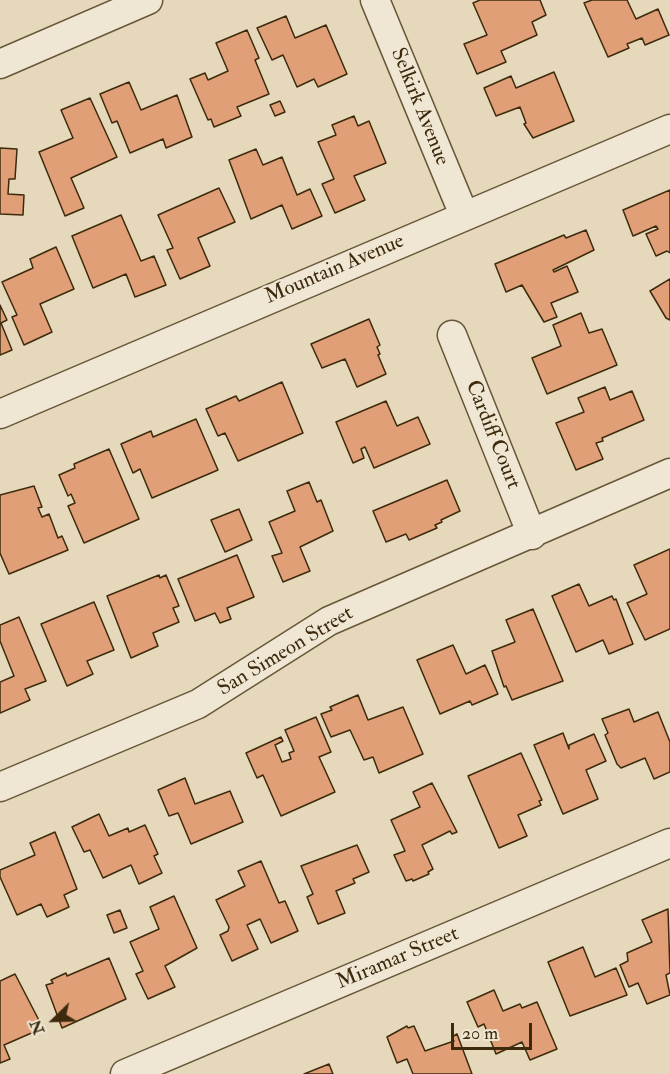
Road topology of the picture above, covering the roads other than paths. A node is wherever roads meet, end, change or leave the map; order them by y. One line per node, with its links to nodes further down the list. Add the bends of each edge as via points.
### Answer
1 (148, 0): 3 (street)
2 (375, 0): 5 (street, Selkirk Avenue)
3 (0, 64)
4 (670, 129): 5 (street, Mountain Avenue)
5 (464, 215): 7 (street, Mountain Avenue)
6 (452, 335): 9 (street, Cardiff Court)
7 (0, 414)
8 (670, 473): 9 (street, San Simeon Street)
9 (532, 535): 10 (street, San Simeon Street, via 329,621 198,704)
10 (0, 787)
11 (670, 843): 12 (street, Miramar Street)
12 (125, 1074)

